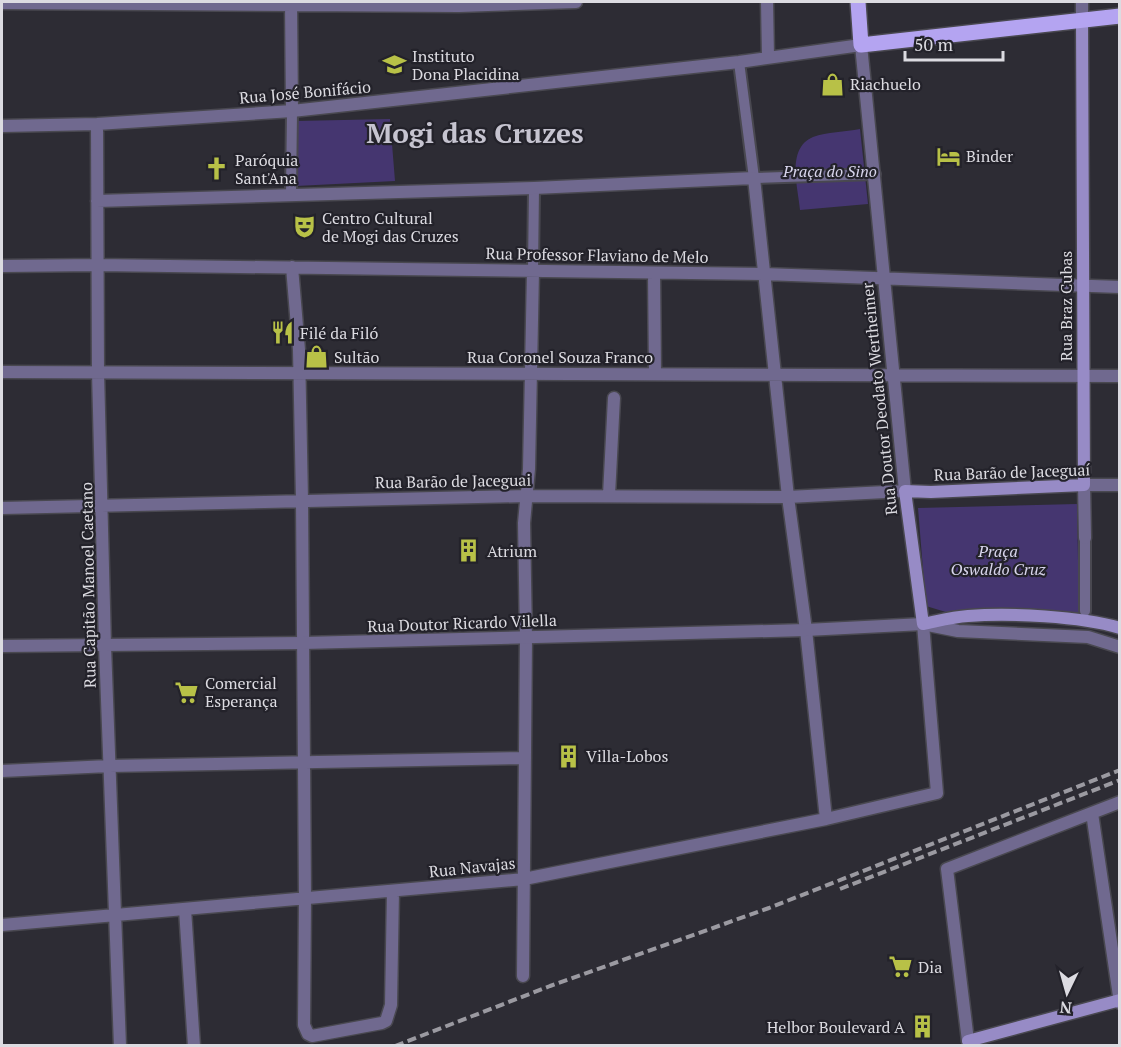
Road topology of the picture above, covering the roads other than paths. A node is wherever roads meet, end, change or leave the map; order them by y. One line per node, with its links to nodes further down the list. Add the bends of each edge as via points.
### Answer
1 (576, 2): 7 (street)
2 (767, 2): 11 (street)
3 (858, 2): 10 (main road, Rua Doutor Deodato Wertheimer)
4 (1082, 2): 9 (street, Rua Braz Cubas)
5 (2, 3): 6 (street)
6 (291, 3): 7 (street); 13 (street)
7 (459, 4)
8 (1119, 16): 9 (main road)
9 (1082, 19): 10 (main road); 28 (main road, Rua Braz Cubas)
10 (861, 45): 11 (street, Rua José Bonifácio); 16 (street, Rua Doutor Deodato Wertheimer)
11 (768, 57): 12 (street, Rua José Bonifácio)
12 (739, 62): 13 (street, Rua José Bonifácio); 17 (street)
13 (292, 111): 14 (street, Rua José Bonifácio); 19 (street)
14 (97, 124): 15 (street, Rua José Bonifácio); 20 (street, Rua Capitão Manoel Caetano)
15 (2, 126)
16 (875, 174): 17 (street); 27 (street, Rua Doutor Deodato Wertheimer)
17 (754, 178): 18 (street); 26 (street)
18 (534, 188): 19 (street); 24 (street)
19 (291, 195): 20 (street)
20 (97, 201): 21 (street, Rua Capitão Manoel Caetano)
21 (98, 265): 22 (street, Rua Professor Flaviano de Melo); 23 (street, Rua Professor Flaviano de Melo); 31 (street, Rua Capitão Manoel Caetano)
22 (2, 266)
23 (292, 267): 24 (street, Rua Professor Flaviano de Melo); 33 (street)
24 (532, 271): 25 (street, Rua Professor Flaviano de Melo); 34 (street)
25 (654, 274): 26 (street, Rua Professor Flaviano de Melo); 32 (street)
26 (764, 274): 27 (street, Rua Professor Flaviano de Melo); 36 (street)
27 (885, 278): 28 (street, Rua Professor Flaviano de Melo); 35 (street, Rua Doutor Deodato Wertheimer)
28 (1082, 287): 29 (street, Rua Professor Flaviano de Melo); 38 (main road, Rua Braz Cubas)
29 (1119, 287)
30 (2, 372): 31 (street, Rua Coronel Souza Franco)
31 (98, 372): 33 (street, Rua Coronel Souza Franco); 47 (street, Rua Capitão Manoel Caetano)
32 (655, 373): 34 (street, Rua Coronel Souza Franco); 36 (street, Rua Coronel Souza Franco)
33 (300, 374): 34 (street, Rua Coronel Souza Franco); 46 (street)
34 (532, 374): 44 (street)
35 (894, 374): 36 (street, Rua Coronel Souza Franco); 38 (street, Rua Coronel Souza Franco); 42 (street, Rua Doutor Deodato Wertheimer)
36 (775, 375): 45 (street)
37 (1119, 376): 38 (street, Rua Coronel Souza Franco)
38 (1083, 377): 40 (main road, Rua Braz Cubas)
39 (614, 398): 43 (street)
40 (1084, 485): 41 (street, Rua Barão de Jaceguaí); 42 (main road, Rua Barão de Jaceguaí); 49 (street, Rua Braz Cubas)
41 (1119, 485)
42 (905, 491): 45 (street, Rua Barão de Jaceguai); 51 (main road, Rua Doutor Deodato Wertheimer)
43 (609, 495): 44 (street, Rua Barão de Jaceguai); 45 (street, Rua Barão de Jaceguai)
44 (526, 496): 46 (street, Rua Barão de Jaceguai); 54 (street)
45 (788, 497): 53 (street)
46 (302, 500): 47 (street, Rua Barão de Jaceguai); 55 (street)
47 (103, 505): 48 (street, Rua Barão de Jaceguai); 57 (street, Rua Capitão Manoel Caetano)
48 (2, 508)
49 (1085, 538): 50 (street, Rua Braz Cubas)
50 (1085, 611)
51 (923, 624): 52 (main road, via 986,615 1072,619); 53 (street, Rua Doutor Ricardo Vilella); 58 (street, Rua Doutor Ricardo Vilella, via 958,631 1088,637); 63 (street, Rua Doutor Deodato Wertheimer)
52 (1119, 628)
53 (806, 630): 54 (street, Rua Doutor Ricardo Vilella); 66 (street)
54 (526, 637): 55 (street, Rua Doutor Ricardo Vilella); 59 (street)
55 (303, 644): 57 (street, Rua Doutor Ricardo Vilella); 60 (street)
56 (2, 646): 57 (street, Rua Doutor Ricardo Vilella)
57 (105, 646): 61 (street, Rua Capitão Manoel Caetano)
58 (1119, 647)
59 (525, 758): 60 (street); 67 (street)
60 (303, 762): 61 (street); 69 (street)
61 (109, 766): 62 (street); 71 (street, Rua Capitão Manoel Caetano)
62 (2, 771)
63 (937, 793): 66 (street, Rua Navajas)
64 (1119, 802): 65 (street)
65 (1092, 813): 74 (street); 75 (street, via 947,869)
66 (826, 819): 67 (street, Rua Navajas)
67 (524, 879): 68 (street, Rua Navajas); 73 (street)
68 (393, 891): 69 (street, Rua Navajas); 69 (street, via 391,1005 386,1021 312,1036 305,1032 304,1025)
69 (305, 898): 70 (street, Rua Navajas)
70 (185, 909): 71 (street, Rua Navajas); 77 (street)
71 (116, 915): 72 (street, Rua Navajas); 76 (street, Rua Capitão Manoel Caetano)
72 (2, 925)
73 (523, 976)
74 (1119, 1001): 75 (main road)
75 (967, 1044)
76 (120, 1046)
77 (194, 1046)

